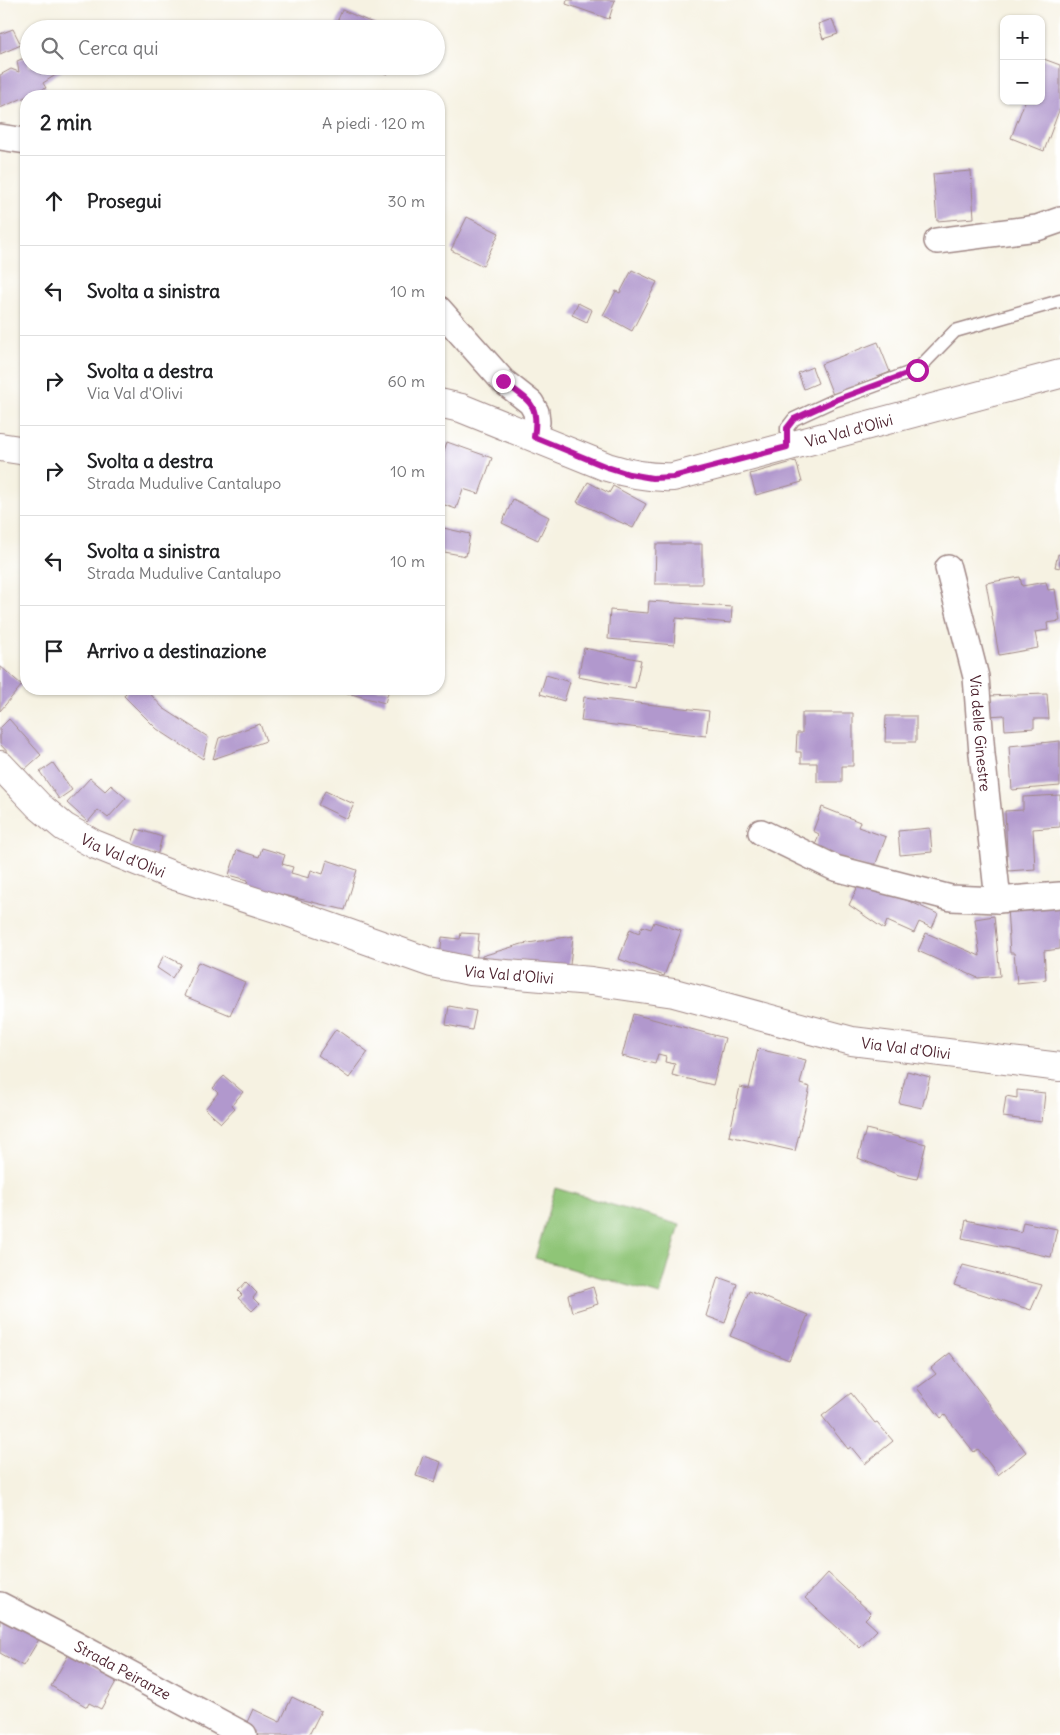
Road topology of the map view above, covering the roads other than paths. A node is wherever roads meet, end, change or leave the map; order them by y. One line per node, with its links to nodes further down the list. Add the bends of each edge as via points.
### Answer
1 (0, 137): 2 (street)
2 (20, 140)
3 (1060, 220): 4 (street, via 1037,228)
4 (937, 241)
5 (1060, 300): 11 (lane, via 954,331 917,370 794,419 787,428)
6 (445, 316): 9 (street, via 503,381 531,403 537,422)
7 (1060, 374): 11 (street, Via Val d'Olivi)
8 (445, 404): 9 (street, Via Val d'Olivi)
9 (534, 437): 11 (street, Via Val d'Olivi, via 607,467 652,478 673,477)
10 (0, 447): 12 (street)
11 (787, 447)
12 (20, 449)
13 (948, 568): 17 (street, Via delle Ginestre, via 976,677)
14 (0, 765): 18 (street, Via Val d'Olivi, via 39,806 94,844 169,874 432,963 470,971 591,981 674,993 852,1041)
15 (761, 832): 17 (street, via 835,868 951,898)
16 (1060, 895): 17 (street)
17 (998, 900)
18 (1060, 1067)
19 (0, 1605): 20 (street, Strada Peiranze)
20 (244, 1735)

